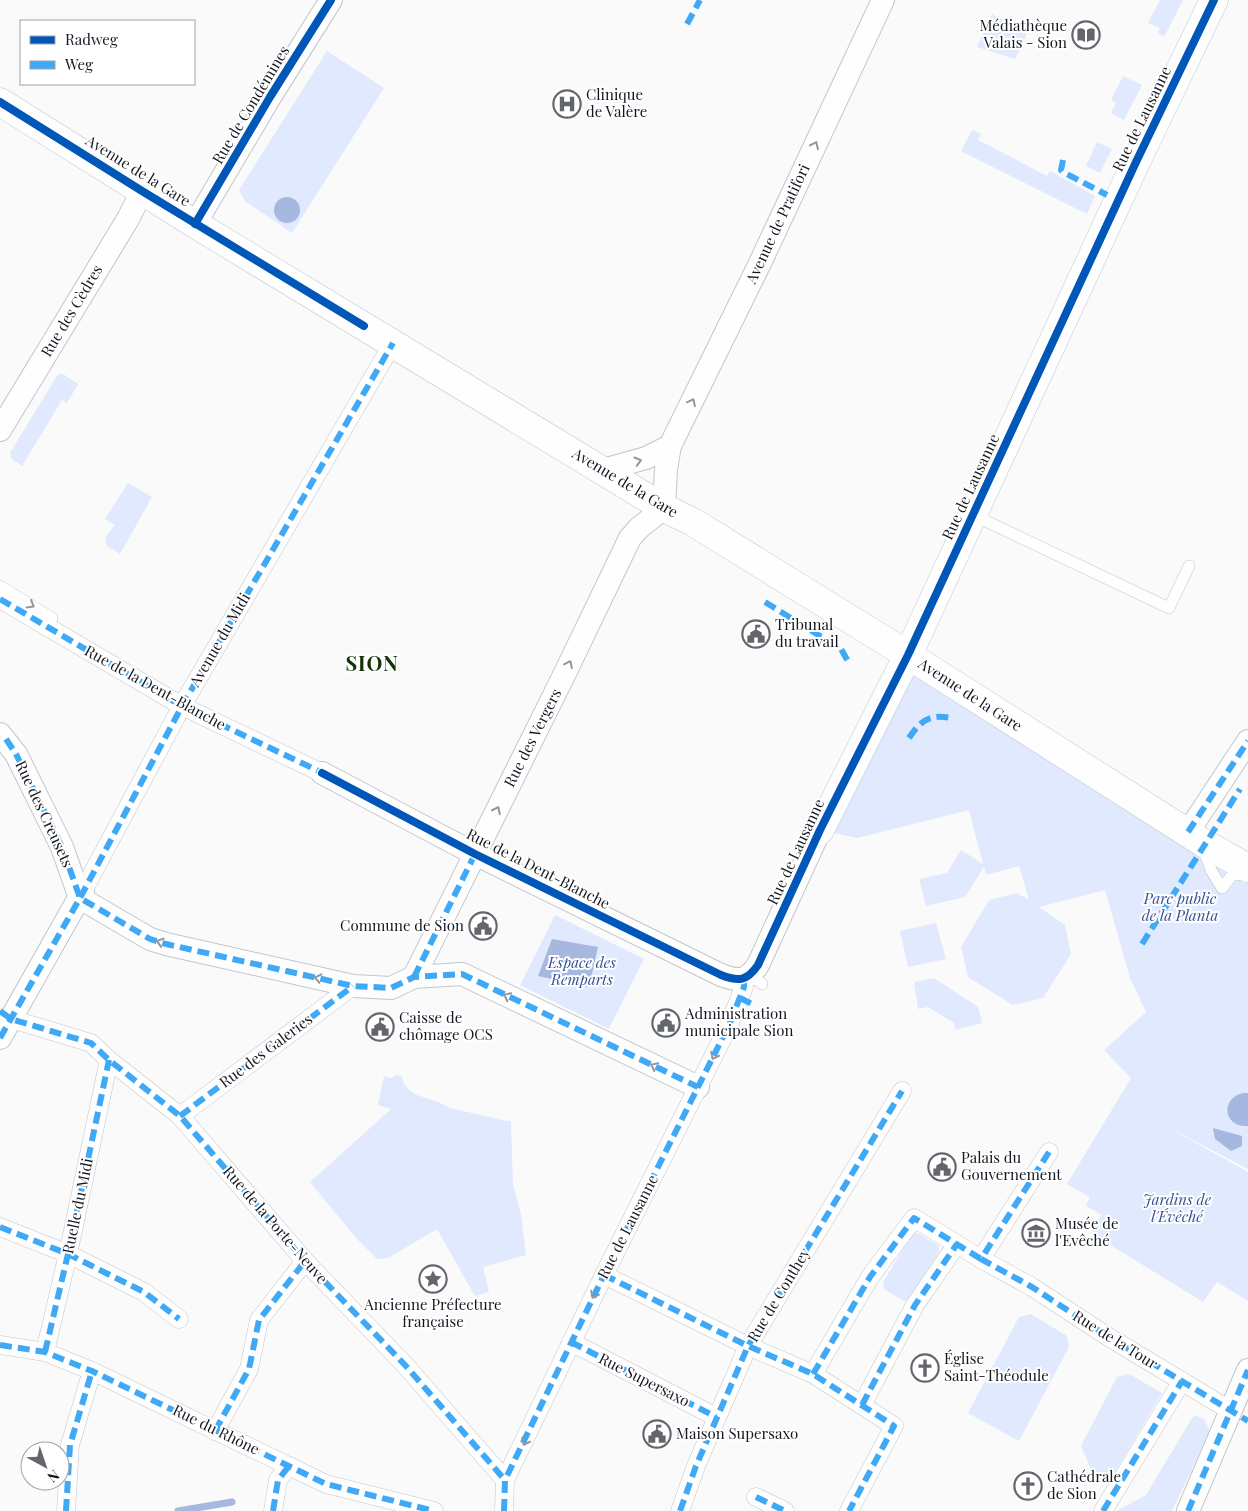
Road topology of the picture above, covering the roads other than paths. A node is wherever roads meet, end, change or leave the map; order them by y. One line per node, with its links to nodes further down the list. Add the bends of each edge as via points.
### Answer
1 (330, 0): 6 (street, Rue de Condémines)
2 (883, 0): 9 (street, Avenue de Pratifori, one-way to 2)
3 (1214, 0): 12 (street, Rue de Lausanne)
4 (0, 102): 5 (street, Avenue de la Gare)
5 (142, 191): 6 (street, Avenue de la Gare); 8 (street, Rue des Cèdres)
6 (195, 224): 7 (street, Avenue de la Gare)
7 (393, 344): 10 (street, Avenue de la Gare); 18 (street, Avenue du Midi)
8 (0, 430)
9 (670, 446): 10 (street, one-way to 9, via 646,458); 11 (street, Avenue de Pratifori)
10 (604, 470): 11 (street, Avenue de la Gare)
11 (664, 508): 17 (street, Avenue de la Gare, via 693,522); 24 (street, Rue des Vergers, one-way to 11, via 630,538)
12 (973, 515): 13 (lane, via 1169,608); 17 (street, Rue de Lausanne)
13 (1189, 566)
14 (0, 586): 16 (lane, one-way to 16)
15 (0, 599): 18 (street, Rue de la Dent-Blanche)
16 (52, 618)
17 (908, 655): 22 (street, Rue de Lausanne); 23 (street, Avenue de la Gare)
18 (182, 706): 21 (street, Rue de la Dent-Blanche); 27 (street, Avenue du Midi)
19 (0, 734): 27 (street, Rue des Creusets, via 16,754 62,847)
20 (1248, 741): 23 (street)
21 (322, 773): 24 (street, Rue de la Dent-Blanche)
22 (820, 830): 30 (street, Rue de Lausanne)
23 (1195, 837): 25 (street, Avenue de la Gare); 26 (lane, via 1222,888 1234,874)
24 (475, 854): 28 (street, Rue des Vergers); 30 (street, Rue de la Dent-Blanche)
25 (1248, 868)
26 (1248, 876)
27 (81, 894): 29 (street, one-way to 27, via 150,939); 31 (street, Avenue du Midi)
28 (414, 977): 29 (street, via 391,988); 34 (street, one-way to 28, via 462,974)
29 (353, 986): 36 (street, Rue des Galeries)
30 (750, 988): 34 (street, Rue de Lausanne, one-way to 34)
31 (6, 1015): 32 (street, Avenue du Midi); 33 (street, Rue de la Porte-Neuve, via 91,1043)
32 (0, 1038)
33 (109, 1060): 36 (street, Rue de la Porte-Neuve); 40 (street, Ruelle du Midi)
34 (698, 1087): 43 (street, Rue de Lausanne)
35 (902, 1091): 47 (street, Rue de Conthey)
36 (180, 1116): 42 (street, Rue de la Porte-Neuve)
37 (1049, 1152): 41 (street)
38 (0, 1226): 40 (street)
39 (957, 1244): 41 (street, Rue de la Tour); 51 (street, Rue de la Tour, via 914,1218 870,1277); 53 (street, via 915,1305)
40 (68, 1254): 44 (street, via 144,1292); 48 (street, Ruelle du Midi)
41 (981, 1259): 52 (street, Rue de la Tour, via 1032,1287)
42 (304, 1262): 56 (street, via 259,1320 248,1369); 58 (street, Rue de la Porte-Neuve, via 405,1365)
43 (604, 1275): 45 (street, Rue de Lausanne, one-way to 45); 47 (street)
44 (179, 1319)
45 (571, 1342): 54 (street, Rue Supersaxo); 58 (street, Rue de Lausanne, one-way to 58)
46 (0, 1345): 48 (street, Rue du Rhône)
47 (748, 1346): 51 (street); 54 (street, Rue de Conthey)
48 (45, 1352): 49 (street, Rue du Rhône)
49 (92, 1371): 56 (street, Rue du Rhône); 60 (street, via 70,1445)
50 (1248, 1371): 55 (street)
51 (813, 1374): 53 (street)
52 (1182, 1381): 55 (street, Rue de la Tour); 67 (street)
53 (862, 1405): 66 (street, via 894,1426)
54 (716, 1416): 64 (street, Rue de Conthey)
55 (1239, 1416): 68 (street)
56 (215, 1431): 57 (street, Rue du Rhône)
57 (289, 1466): 61 (street, via 278,1480); 62 (street, Rue du Rhône, via 326,1484)
58 (505, 1480): 63 (street, Rue de Lausanne)
59 (756, 1497): 65 (street)
60 (66, 1511)
61 (273, 1511)
62 (434, 1511)
63 (504, 1511)
64 (680, 1511)
65 (785, 1511)
66 (849, 1511)
67 (1103, 1511)
68 (1188, 1511)

